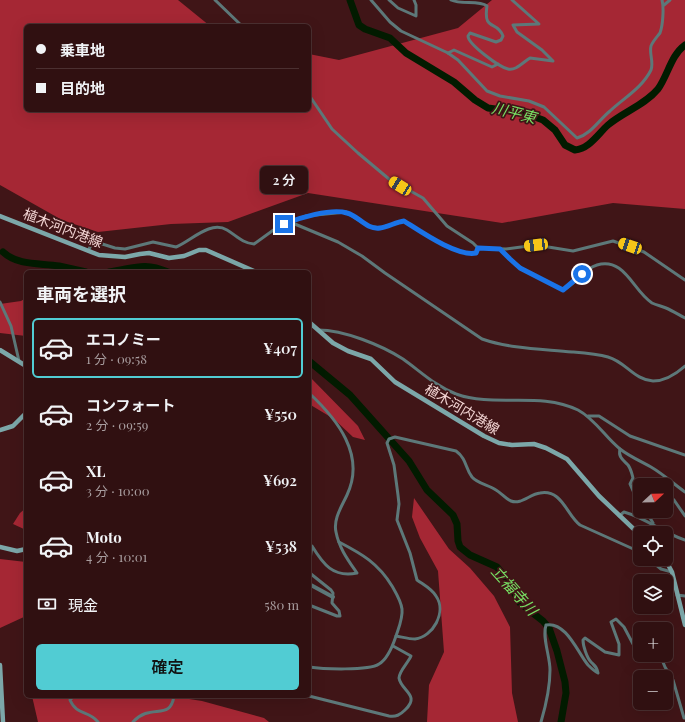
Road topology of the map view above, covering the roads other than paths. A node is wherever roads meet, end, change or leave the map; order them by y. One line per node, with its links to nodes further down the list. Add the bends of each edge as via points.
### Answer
1 (215, 0): 10 (street)
2 (371, 0): 11 (street, via 401,31)
3 (389, 0): 4 (street, via 398,8 416,16)
4 (414, 0)
5 (451, 0): 12 (street, via 487,6 485,18 502,32 501,40 496,42 470,33 468,39)
6 (512, 0): 12 (street, via 539,24 513,25 517,32 553,61 530,58 516,69 508,70)
7 (662, 0): 9 (street)
8 (670, 0): 9 (street)
9 (664, 5): 11 (street, via 660,32 651,47 652,67 644,82 590,130 577,138 544,107 487,91 458,60)
10 (240, 24)
11 (448, 54): 12 (street, via 454,50 486,65)
12 (498, 64)
13 (311, 98): 16 (street, via 337,134 389,179 423,198 447,226)
14 (0, 216): 18 (main road, 植木河内港線)
15 (290, 222): 16 (street, via 306,216 346,212 368,226 380,228 404,221 468,254 476,253); 18 (street, via 270,231 254,244 245,242 220,227 210,228 176,247 153,242 125,249 96,242); 28 (street, via 338,242 362,256 482,339 517,347 608,356 624,364 636,376 652,381 675,374)
16 (478, 248): 17 (street)
17 (500, 249): 20 (street, via 536,245 573,251 613,241 644,252); 22 (street, via 520,268 563,290 589,268 598,264 610,264 625,272 652,303)
18 (88, 251): 19 (main road, 植木河内港線, via 100,255 125,257 149,253 169,258 206,250)
19 (251, 270)
20 (685, 280)
21 (0, 302): 26 (street, via 11,326)
22 (685, 318)
23 (311, 324): 24 (main road, 植木河内港線)
24 (318, 330): 31 (street, via 327,330 379,346 404,360 435,384 455,393 492,401 547,400); 40 (main road, 植木河内港線, via 333,343 371,359 395,382 484,436 499,443 534,444 567,459)
25 (0, 350): 26 (main road)
26 (19, 361): 27 (main road)
27 (24, 365)
28 (685, 366)
29 (311, 395): 48 (street, via 334,418 351,449 352,481 337,516 335,532)
30 (24, 415): 32 (main road, via 13,426)
31 (588, 416): 33 (street); 34 (street, via 599,416 630,436)
32 (0, 430)
33 (620, 449): 36 (street, via 620,457); 38 (street)
34 (685, 455)
35 (633, 478): 37 (street, via 630,484)
36 (633, 478)
37 (633, 491)
38 (685, 492)
39 (673, 499): 41 (street)
40 (619, 516): 43 (street, via 624,512); 45 (main road, 植木河内港線)
41 (685, 516)
42 (649, 518): 44 (street)
43 (654, 526)
44 (655, 526)
45 (633, 529)
46 (673, 536): 47 (street)
47 (685, 540)
48 (339, 542): 52 (street, via 357,573 335,571 327,567 312,546); 63 (street, via 364,555 379,568 396,592 402,609)
49 (0, 547): 50 (main road, via 17,551)
50 (24, 549)
51 (633, 549): 63 (street, via 580,525 555,495 540,492 518,502 511,501 474,479 463,456 456,452 395,437 387,443 394,465 398,495 398,527 410,553 417,580 437,596 440,611 427,635 416,639)
52 (311, 553)
53 (657, 566): 55 (street)
54 (669, 566): 55 (main road)
55 (672, 572): 58 (main road)
56 (311, 574): 60 (street, via 332,590)
57 (311, 585): 60 (street)
58 (677, 595): 59 (street); 62 (main road)
59 (685, 596)
60 (333, 597): 61 (street, via 332,603 340,616)
61 (311, 606)
62 (685, 625)
63 (396, 636): 65 (street)
64 (633, 644): 78 (street, via 624,627 616,619 611,622 619,644 619,655 605,652 585,638 583,644 598,673 587,664 569,636 560,629 546,624 549,690)
65 (393, 646): 68 (street, via 380,664 372,667); 69 (street, via 411,656 399,678 410,695 411,702 401,714 389,716)
66 (663, 662): 74 (street, via 673,680)
67 (0, 665): 75 (main road)
68 (311, 667)
69 (311, 696)
70 (72, 698): 76 (street, via 70,700 75,710 94,717)
71 (174, 698): 72 (street)
72 (173, 709)
73 (151, 717): 77 (street, via 142,716)
74 (685, 718)
75 (3, 722)
76 (98, 722)
77 (133, 722)
78 (541, 722)

